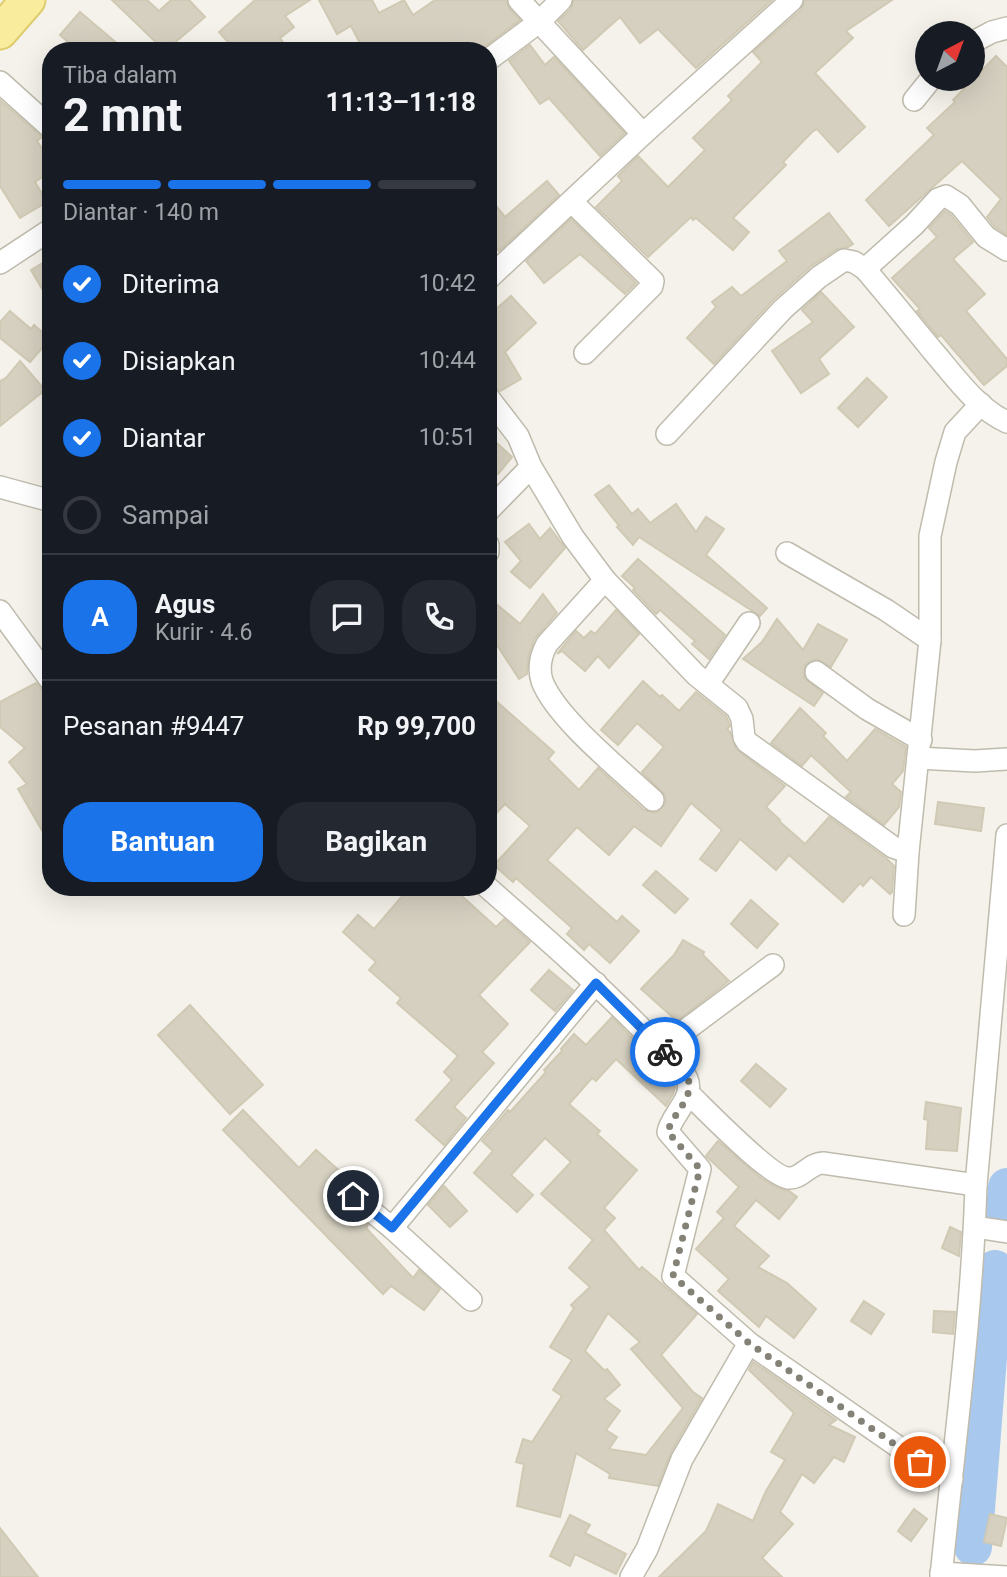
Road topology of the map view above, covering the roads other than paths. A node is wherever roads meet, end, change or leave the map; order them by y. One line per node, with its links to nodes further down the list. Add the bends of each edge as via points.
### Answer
1 (28, 0): 7 (main road)
2 (519, 0): 5 (street)
3 (561, 0): 5 (street)
4 (792, 0): 14 (street)
5 (539, 22): 9 (street); 14 (street)
6 (1007, 28): 8 (street)
7 (0, 32)
8 (985, 36)
9 (497, 53)
10 (0, 82): 13 (street)
11 (921, 91): 12 (street)
12 (914, 100)
13 (42, 120)
14 (643, 134): 15 (street)
15 (572, 202): 20 (street); 21 (street, via 653,281)
16 (42, 235): 18 (street)
17 (1007, 250): 19 (street, via 986,237 951,197 942,197)
18 (0, 263)
19 (865, 270): 22 (street); 25 (street, via 844,260 812,283)
20 (497, 271)
21 (585, 353)
22 (981, 404): 24 (street); 34 (street, via 955,432 946,462 930,537)
23 (497, 409): 26 (street, via 518,436)
24 (1007, 422)
25 (667, 434)
26 (531, 467): 29 (street); 31 (street)
27 (0, 487): 28 (street)
28 (42, 498)
29 (497, 502)
30 (787, 553): 34 (street)
31 (605, 580): 37 (street); 40 (street, via 547,644 541,654 541,679 560,711)
32 (0, 611): 35 (street)
33 (749, 623): 37 (street)
34 (930, 640): 38 (street)
35 (42, 669)
36 (816, 672): 38 (street)
37 (708, 684): 42 (street, via 737,708 747,742 893,848)
38 (920, 749): 39 (street, via 975,761); 42 (street)
39 (1007, 759)
40 (653, 800)
41 (1007, 835): 49 (street)
42 (908, 852): 44 (street)
43 (497, 896): 46 (street)
44 (904, 915)
45 (773, 965): 47 (street)
46 (596, 983): 47 (street); 51 (street)
47 (664, 1051): 48 (street, via 688,1079)
48 (688, 1093): 49 (street, via 763,1163 787,1178 823,1163); 54 (street, via 668,1132 700,1169 673,1276)
49 (976, 1185): 52 (street)
50 (353, 1196): 51 (street)
51 (392, 1228): 53 (street)
52 (991, 1230): 55 (street)
53 (471, 1300)
54 (749, 1343): 55 (street, via 920,1462); 58 (street, via 682,1459 647,1549)
55 (952, 1479): 56 (street)
56 (946, 1575): 57 (street)
57 (995, 1576): 59 (street)
58 (631, 1577)
59 (1007, 1577)

